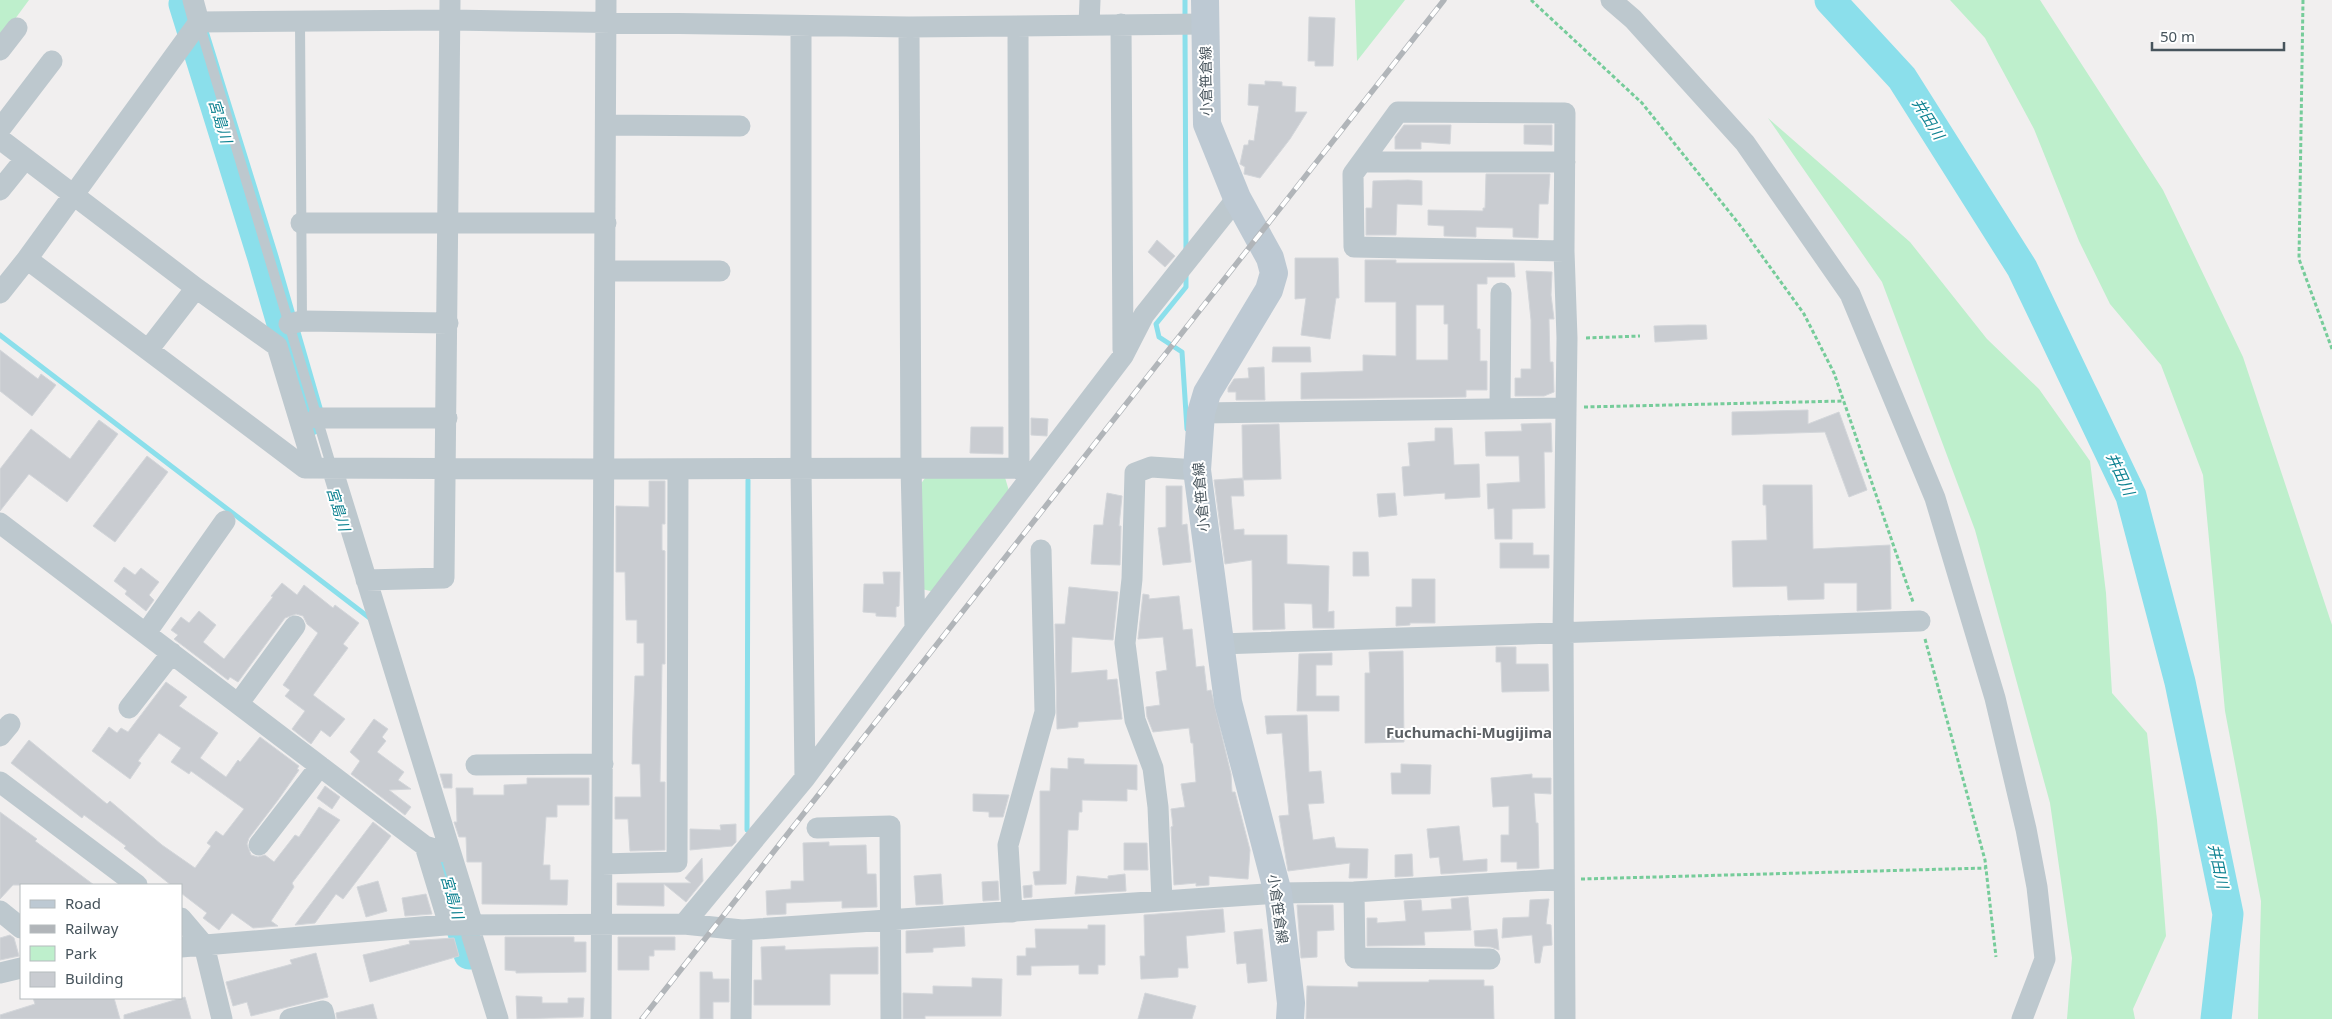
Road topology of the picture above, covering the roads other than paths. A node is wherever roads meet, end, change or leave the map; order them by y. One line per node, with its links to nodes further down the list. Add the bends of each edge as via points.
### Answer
1 (193, 0): 8 (street)
2 (606, 0): 9 (street)
3 (1090, 0): 11 (street)
4 (1611, 0): 107 (street, via 1633,19 1745,143 1850,294 1935,498 1995,698 2037,887 2045,959)
5 (450, 10): 7 (street); 9 (street); 28 (street)
6 (1205, 12): 10 (street); 27 (main road, 小倉笹倉線, via 1207,124)
7 (300, 21): 8 (street); 30 (lane)
8 (199, 22): 26 (street); 38 (lane)
9 (606, 22): 12 (street); 18 (street)
10 (1121, 24): 11 (street); 41 (street)
11 (1090, 25): 14 (street)
12 (801, 26): 13 (street); 52 (street)
13 (909, 27): 14 (street); 47 (street)
14 (1018, 27): 54 (street)
15 (18, 28): 16 (street)
16 (0, 50)
17 (52, 61): 20 (street)
18 (606, 125): 19 (street); 29 (street)
19 (740, 126)
20 (0, 129)
21 (0, 139): 22 (street)
22 (25, 159): 25 (street); 26 (street)
23 (1362, 162): 24 (street); 24 (street, via 1398,112 1565,113); 31 (street, via 1353,174 1354,247)
24 (1565, 162): 31 (street)
25 (0, 190)
26 (72, 196): 32 (street); 35 (street)
27 (1238, 198): 41 (street, via 1144,315); 44 (main road, 小倉笹倉線, via 1270,258 1274,273 1269,290 1207,393)
28 (448, 222): 29 (street); 30 (street); 39 (street)
29 (606, 222): 33 (street)
30 (301, 223): 38 (lane)
31 (1564, 251): 42 (street)
32 (27, 259): 36 (street); 40 (street)
33 (606, 271): 34 (street); 50 (street)
34 (720, 271)
35 (196, 288): 40 (street); 48 (street, via 277,346)
36 (0, 293)
37 (1501, 293): 43 (street)
38 (296, 322): 39 (street); 45 (lane)
39 (448, 323): 46 (street)
40 (148, 350): 48 (street, via 305,468)
41 (1124, 356): 54 (street)
42 (1566, 408): 43 (street); 63 (street)
43 (1500, 409): 44 (street)
44 (1201, 413): 53 (main road, 小倉笹倉線)
45 (317, 418): 46 (street); 48 (lane)
46 (447, 418): 49 (street)
47 (911, 467): 52 (street); 54 (street); 61 (street)
48 (323, 468): 49 (street); 58 (street)
49 (446, 469): 50 (street); 58 (street, via 444,578)
50 (605, 469): 51 (street); 68 (street)
51 (678, 469): 52 (street); 77 (street, via 677,862)
52 (801, 469): 71 (street)
53 (1196, 470): 64 (main road, 小倉笹倉線); 82 (street, via 1151,467 1135,473 1132,579 1126,643 1135,720 1153,768)
54 (1024, 473): 61 (street)
55 (226, 521): 62 (street)
56 (0, 522): 62 (street)
57 (1041, 550): 84 (street, via 1045,712 1008,845)
58 (366, 580): 76 (street)
59 (1920, 621): 63 (street)
60 (295, 626): 66 (street)
61 (915, 629): 71 (street)
62 (146, 633): 65 (street)
63 (1563, 633): 64 (street); 78 (street)
64 (1220, 644): 81 (main road, 小倉笹倉線, via 1228,702)
65 (172, 653): 66 (street); 67 (street)
66 (238, 704): 70 (street)
67 (129, 708)
68 (603, 764): 69 (street); 77 (street)
69 (476, 765)
70 (320, 766): 74 (street); 75 (street)
71 (805, 778): 88 (street)
72 (0, 782): 79 (street)
73 (817, 828): 86 (street, via 890,826)
74 (259, 845)
75 (425, 846): 76 (street); 89 (street)
76 (451, 854): 90 (street)
77 (602, 864): 87 (street)
78 (1563, 880): 80 (street); 106 (street)
79 (136, 884)
80 (1354, 892): 81 (street); 95 (street, via 1355,958)
81 (1278, 893): 82 (street); 105 (main road, 小倉笹倉線)
82 (1162, 901): 84 (street)
83 (0, 911): 91 (street)
84 (1012, 912): 86 (street)
85 (182, 919): 93 (street)
86 (890, 921): 92 (street); 104 (street)
87 (602, 922): 88 (street); 90 (street); 102 (street)
88 (684, 924): 92 (street)
89 (449, 925): 90 (street); 93 (street)
90 (473, 925): 101 (street, via 472,936)
91 (20, 927)
92 (742, 930): 103 (street)
93 (204, 945): 94 (street); 98 (street)
94 (182, 947)
95 (1490, 959)
96 (20, 968): 97 (street)
97 (0, 973)
98 (222, 1019)
99 (290, 1019): 100 (street, via 323,1011)
100 (325, 1019)
101 (498, 1019)
102 (601, 1019)
103 (741, 1019)
104 (891, 1019)
105 (1290, 1019)
106 (1565, 1019)
107 (2022, 1019)

